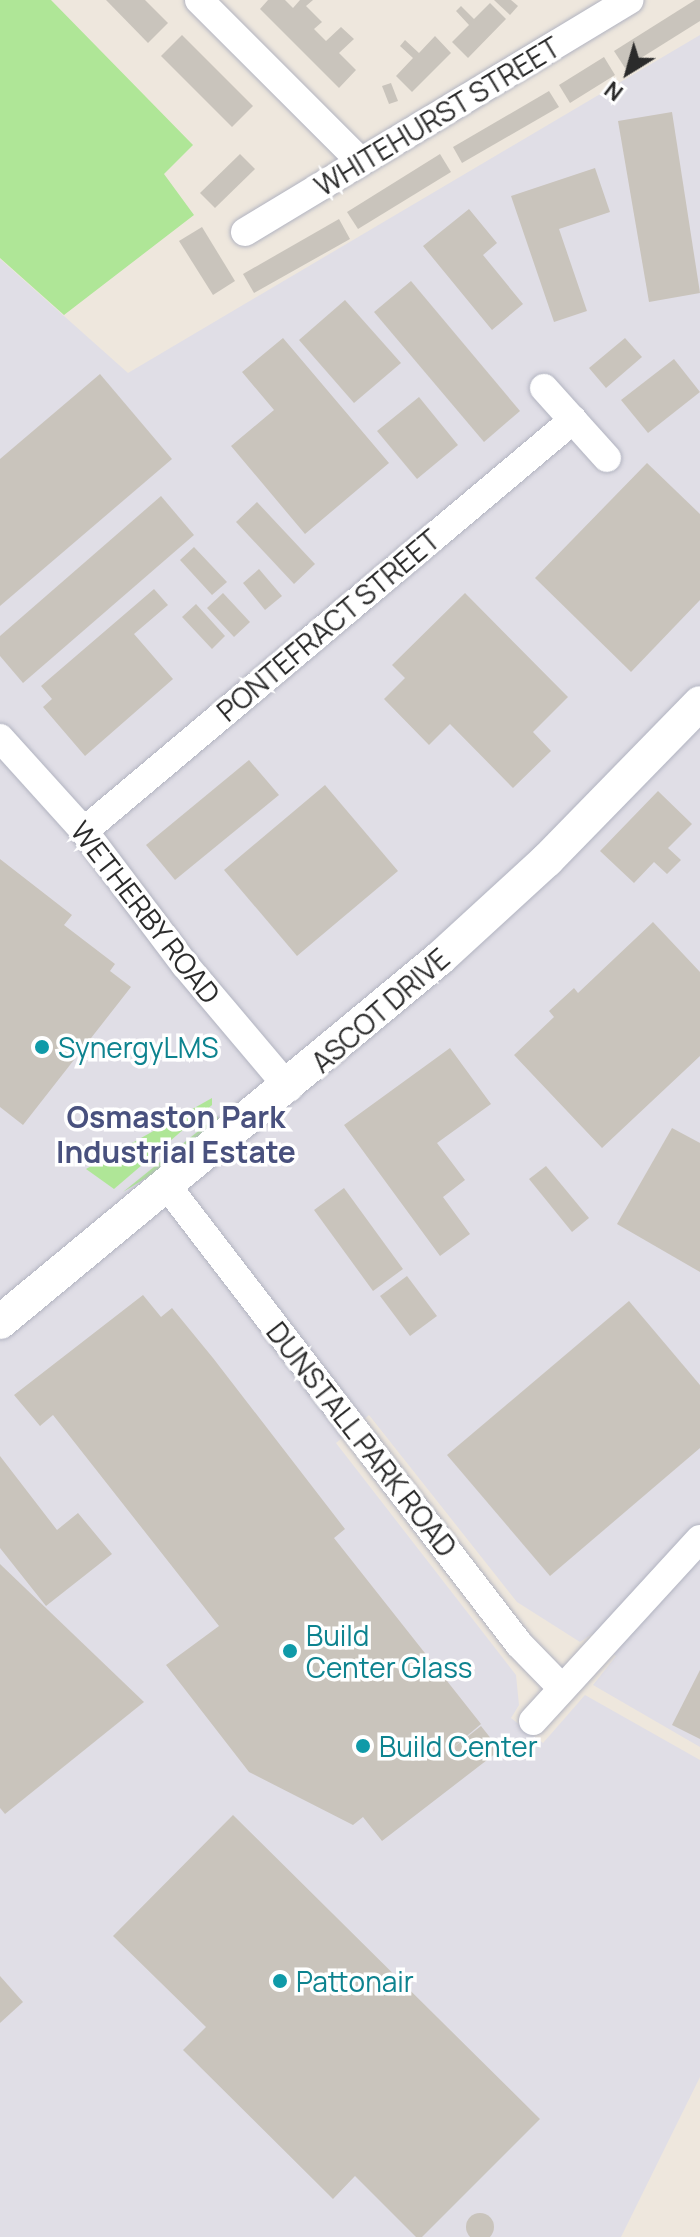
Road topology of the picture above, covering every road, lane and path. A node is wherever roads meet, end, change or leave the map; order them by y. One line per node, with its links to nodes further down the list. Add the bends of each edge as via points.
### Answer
1 (199, 0): 3 (street)
2 (620, 2): 3 (street, WHITEHURST STREET)
3 (360, 161): 4 (street, WHITEHURST STREET)
4 (245, 232)
5 (544, 388): 6 (street)
6 (573, 420): 7 (street); 10 (street, PONTEFRACT STREET)
7 (607, 458)
8 (700, 703): 11 (street, ASCOT DRIVE, via 547,860)
9 (0, 738): 10 (street, WETHERBY ROAD)
10 (84, 831): 11 (street, WETHERBY ROAD, via 185,965)
11 (289, 1088): 12 (street, ASCOT DRIVE)
12 (168, 1187): 13 (street, ASCOT DRIVE); 15 (street, DUNSTALL PARK ROAD, via 519,1644)
13 (0, 1322)
14 (700, 1539): 15 (street)
15 (561, 1687): 16 (street)
16 (533, 1721)

